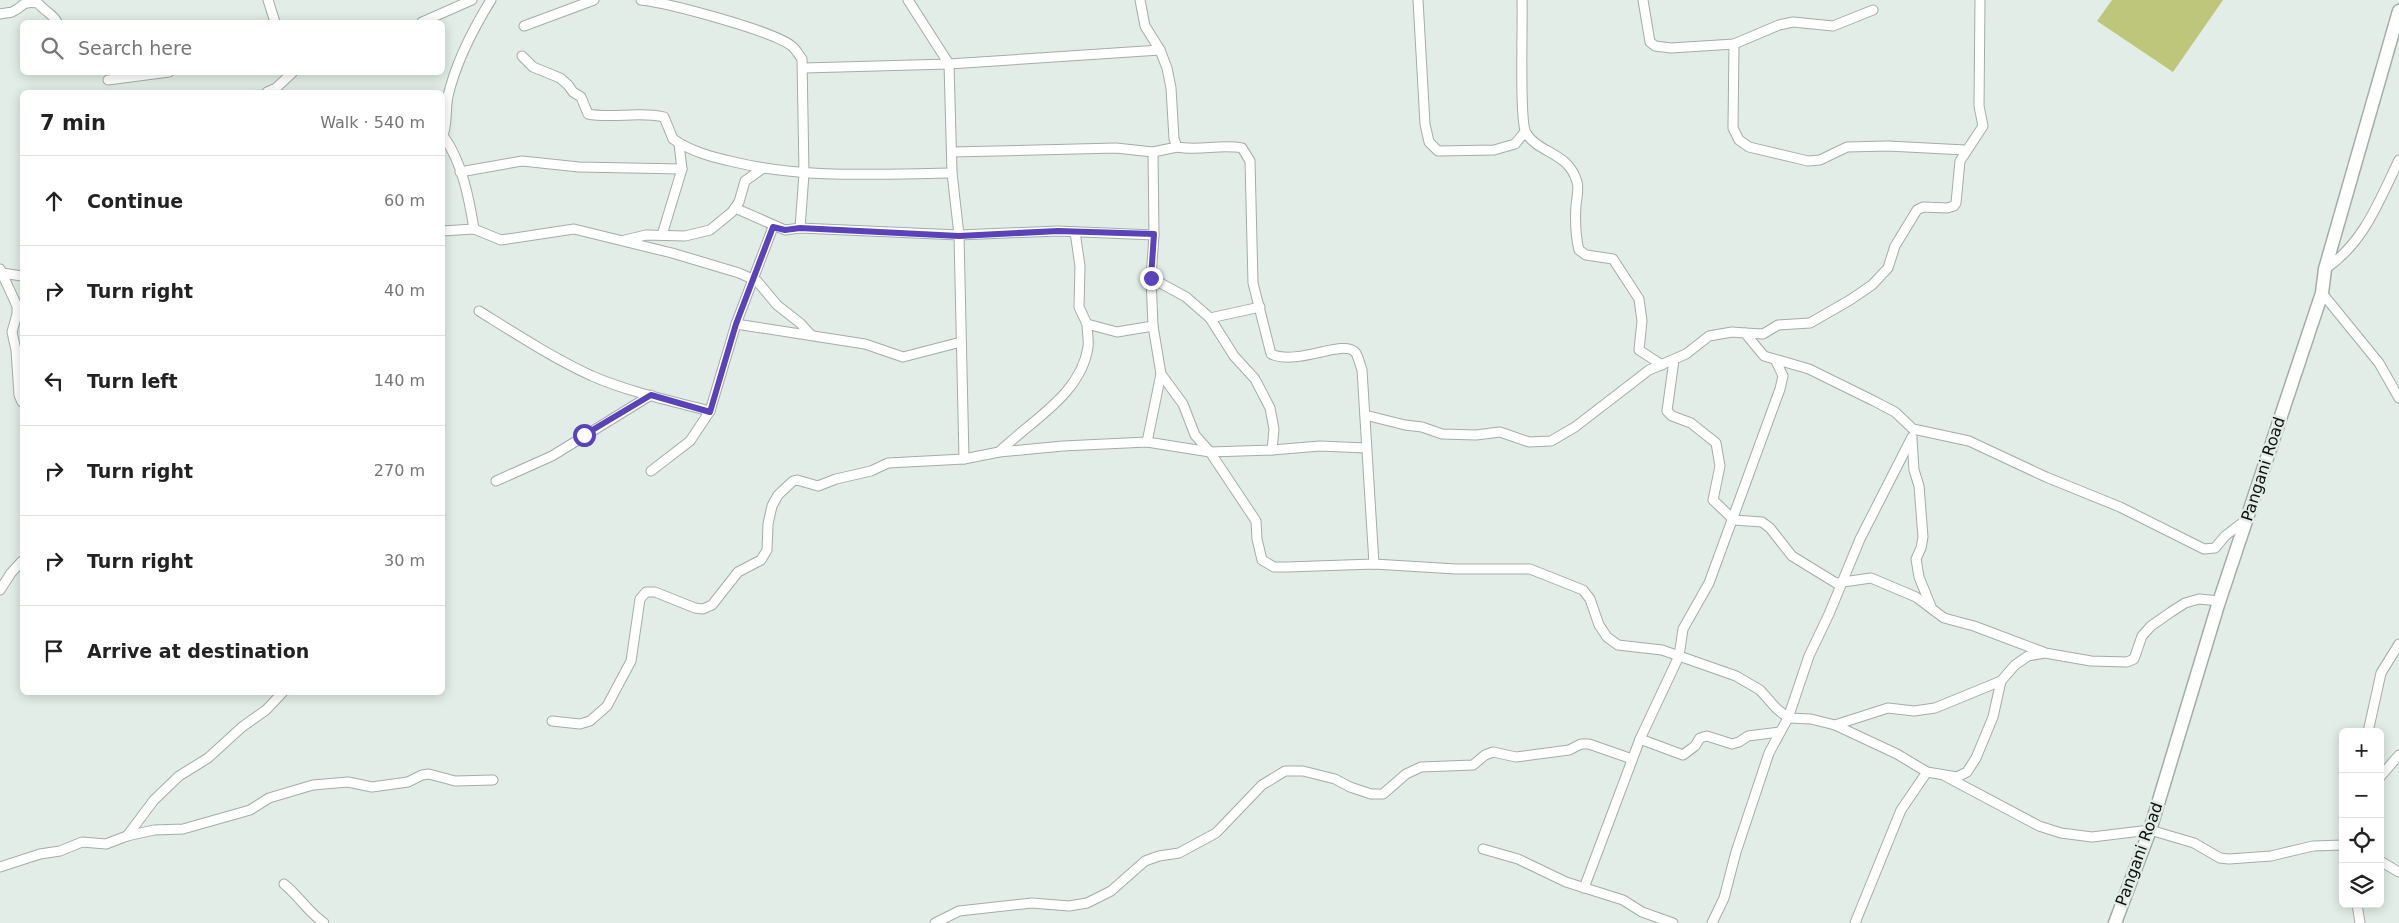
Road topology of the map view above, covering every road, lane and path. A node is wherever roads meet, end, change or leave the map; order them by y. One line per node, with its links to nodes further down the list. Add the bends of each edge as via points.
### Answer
1 (268, 0): 16 (street)
2 (472, 0): 17 (street)
3 (491, 0): 29 (street, via 456,70)
4 (594, 0): 18 (street)
5 (641, 0): 24 (street, via 726,20 769,35 792,46 802,59)
6 (908, 0): 23 (street)
7 (1140, 0): 21 (street, via 1145,26)
8 (1418, 0): 30 (street, via 1425,124 1429,142 1438,151 1494,150 1515,144)
9 (1522, 0): 30 (street)
10 (1643, 0): 20 (street, via 1650,42 1655,46)
11 (1980, 0): 34 (street, via 1979,106 1983,126)
12 (1873, 10): 20 (street, via 1834,26 1793,22 1779,25)
13 (2399, 10): 19 (main road, Pangani Road)
14 (0, 14): 15 (street, via 13,12 20,4 29,2 38,3)
15 (56, 20)
16 (274, 20)
17 (427, 20)
18 (524, 26)
19 (2397, 26): 53 (main road, Pangani Road)
20 (1734, 44): 34 (street, via 1733,128 1739,140 1749,147 1808,161 1820,160 1847,147)
21 (1160, 50): 23 (street); 33 (street, via 1172,88)
22 (522, 56): 32 (street, via 533,67 560,78 568,85 581,97 588,114 664,117 673,140)
23 (949, 64): 24 (street); 35 (street)
24 (804, 68): 42 (street)
25 (142, 75): 27 (street)
26 (290, 75): 28 (street)
27 (108, 80)
28 (272, 90)
29 (445, 122)
30 (1525, 132): 70 (street, via 1535,143 1562,158 1572,170 1578,183 1574,229 1579,250 1586,255 1613,259 1639,299 1642,320 1639,350)
31 (445, 140): 40 (street, via 453,150)
32 (679, 144): 38 (street); 39 (street, via 705,156)
33 (1177, 147): 36 (street); 59 (street, via 1232,146 1242,148 1247,154 1252,193 1253,283)
34 (1965, 150): 65 (street, via 1960,161 1954,206 1923,206 1917,210 1895,246 1888,268 1872,285 1810,323 1778,324 1763,334)
35 (952, 152): 36 (street, via 1116,148); 41 (street)
36 (1153, 152): 49 (street)
37 (2399, 160): 53 (street, via 2374,216 2340,259)
38 (682, 169): 40 (street, via 579,167 522,161); 50 (street)
39 (762, 169): 42 (street); 43 (street, via 745,181)
40 (460, 172): 46 (street)
41 (952, 173): 42 (street); 51 (street)
42 (804, 174): 45 (street)
43 (735, 208): 44 (street); 50 (street, via 710,230 685,236)
44 (773, 227): 45 (street, via 785,230); 57 (street)
45 (800, 228): 51 (street)
46 (474, 229): 47 (street); 52 (street, via 501,240 574,229)
47 (445, 231)
48 (1075, 232): 49 (street); 51 (street); 63 (street, via 1080,266 1079,307)
49 (1154, 234): 56 (street)
50 (662, 235): 52 (street, via 646,234)
51 (959, 236): 67 (street)
52 (622, 241): 57 (street)
53 (2325, 269): 58 (main road, Pangani Road)
54 (1, 271): 55 (street); 74 (street, via 17,306 12,332)
55 (20, 276)
56 (1151, 278): 61 (street, via 1186,297); 64 (street)
57 (752, 279): 62 (street); 66 (street)
58 (2322, 293): 72 (street, via 2380,363); 86 (main road, Pangani Road)
59 (1260, 307): 61 (street); 76 (street, via 1271,354 1280,358 1304,358 1347,347 1355,352 1362,370)
60 (479, 311): 73 (street, via 537,347 593,376)
61 (1210, 318): 80 (street, via 1234,356 1255,379 1270,408 1274,429)
62 (736, 324): 66 (street); 75 (street)
63 (1087, 324): 64 (street, via 1117,332); 81 (street, via 1088,347 1070,387 1056,404)
64 (1153, 326): 71 (street)
65 (1745, 333): 68 (street, via 1709,336); 69 (street, via 1764,356)
66 (811, 335): 67 (street, via 865,344 903,357)
67 (961, 342): 83 (street)
68 (1674, 360): 70 (street); 87 (street, via 1667,412 1691,423 1716,443 1720,466 1713,500)
69 (1776, 361): 77 (street, via 1809,369 1895,412); 87 (street, via 1783,376 1780,389)
70 (1662, 365): 76 (street, via 1642,375 1575,427 1551,441 1529,442 1500,432 1442,434 1422,426)
71 (1161, 374): 78 (street); 82 (street, via 1184,404 1195,435)
72 (2398, 394)
73 (651, 395): 75 (street); 85 (street, via 552,456)
74 (20, 397)
75 (710, 412): 84 (street, via 690,442)
76 (1365, 415): 79 (street)
77 (1913, 433): 86 (street, via 1969,441 2054,481 2120,507 2204,549 2214,548); 90 (street, via 1860,539); 93 (street, via 1914,470 1919,486 1923,537 1916,559 1919,577)
78 (1146, 442): 81 (street); 82 (street)
79 (1366, 448): 80 (street, via 1320,446); 89 (street)
80 (1272, 450): 82 (street)
81 (999, 452): 83 (street)
82 (1210, 452): 89 (street, via 1256,521 1262,560 1274,567)
83 (964, 459): 100 (street, via 888,463 818,486 793,481 772,506 767,550 761,560 738,572 712,605 703,609 655,592 646,592 640,599 631,661 607,706 590,721 580,724)
84 (651, 471)
85 (496, 481)
86 (2247, 519): 92 (main road, Pangani Road)
87 (1734, 520): 90 (street, via 1762,522 1792,556 1836,584); 96 (street, via 1709,583 1683,629)
88 (20, 563): 91 (street)
89 (1374, 564): 96 (street, via 1530,569 1583,590 1599,625 1618,645 1649,648)
90 (1843, 583): 93 (street, via 1871,578 1916,597); 99 (street, via 1809,656)
91 (0, 590)
92 (2220, 600): 95 (street, via 2199,598 2170,612 2142,636 2134,659 2127,662 2091,661); 111 (main road, Pangani Road)
93 (1932, 609): 95 (street, via 1944,618)
94 (2399, 644): 102 (street, via 2381,673)
95 (2045, 653): 97 (street, via 2028,656)
96 (1679, 656): 99 (street, via 1736,676 1760,690); 104 (street)
97 (2001, 681): 101 (street, via 1935,708 1914,711 1888,708); 109 (street, via 1993,717 1976,758 1967,772 1957,777)
98 (280, 695): 112 (street, via 208,758 179,776 154,800)
99 (1788, 718): 101 (street); 103 (street)
100 (552, 721)
101 (1835, 725): 107 (street)
102 (2369, 728)
103 (1780, 732): 104 (street, via 1748,736 1732,744 1707,736 1700,738 1683,755); 124 (street, via 1769,753 1724,898)
104 (1640, 739): 106 (street)
105 (2399, 755): 108 (street)
106 (1632, 759): 119 (street); 122 (street, via 1589,744 1516,757 1493,752 1485,754 1474,765 1421,767 1406,774 1383,794 1350,788 1335,779 1303,771 1285,771 1262,785 1216,833 1179,853 1145,861 1111,891 1087,903 1069,906 1032,903 959,911)
107 (1927, 772): 109 (street); 125 (street, via 1901,810)
108 (2383, 773)
109 (1945, 776): 111 (street, via 2039,826 2061,833 2092,837)
110 (493, 780): 112 (street, via 455,781 429,774 408,782 372,788 348,782 313,786 269,798 250,810 190,827)
111 (2150, 830): 113 (street, via 2194,844 2229,860 2271,856 2313,846); 126 (main road, Pangani Road)
112 (127, 836): 116 (street, via 106,844 82,842)
113 (2339, 846)
114 (1483, 849): 119 (street, via 1518,859)
115 (2383, 863): 117 (street)
116 (0, 867)
117 (2399, 872)
118 (284, 884): 121 (street)
119 (1584, 888): 123 (street, via 1622,900 1642,912)
120 (2358, 908): 127 (street)
121 (324, 923)
122 (935, 923)
123 (1673, 923)
124 (1712, 923)
125 (1855, 923)
126 (2115, 923)
127 (2360, 923)

